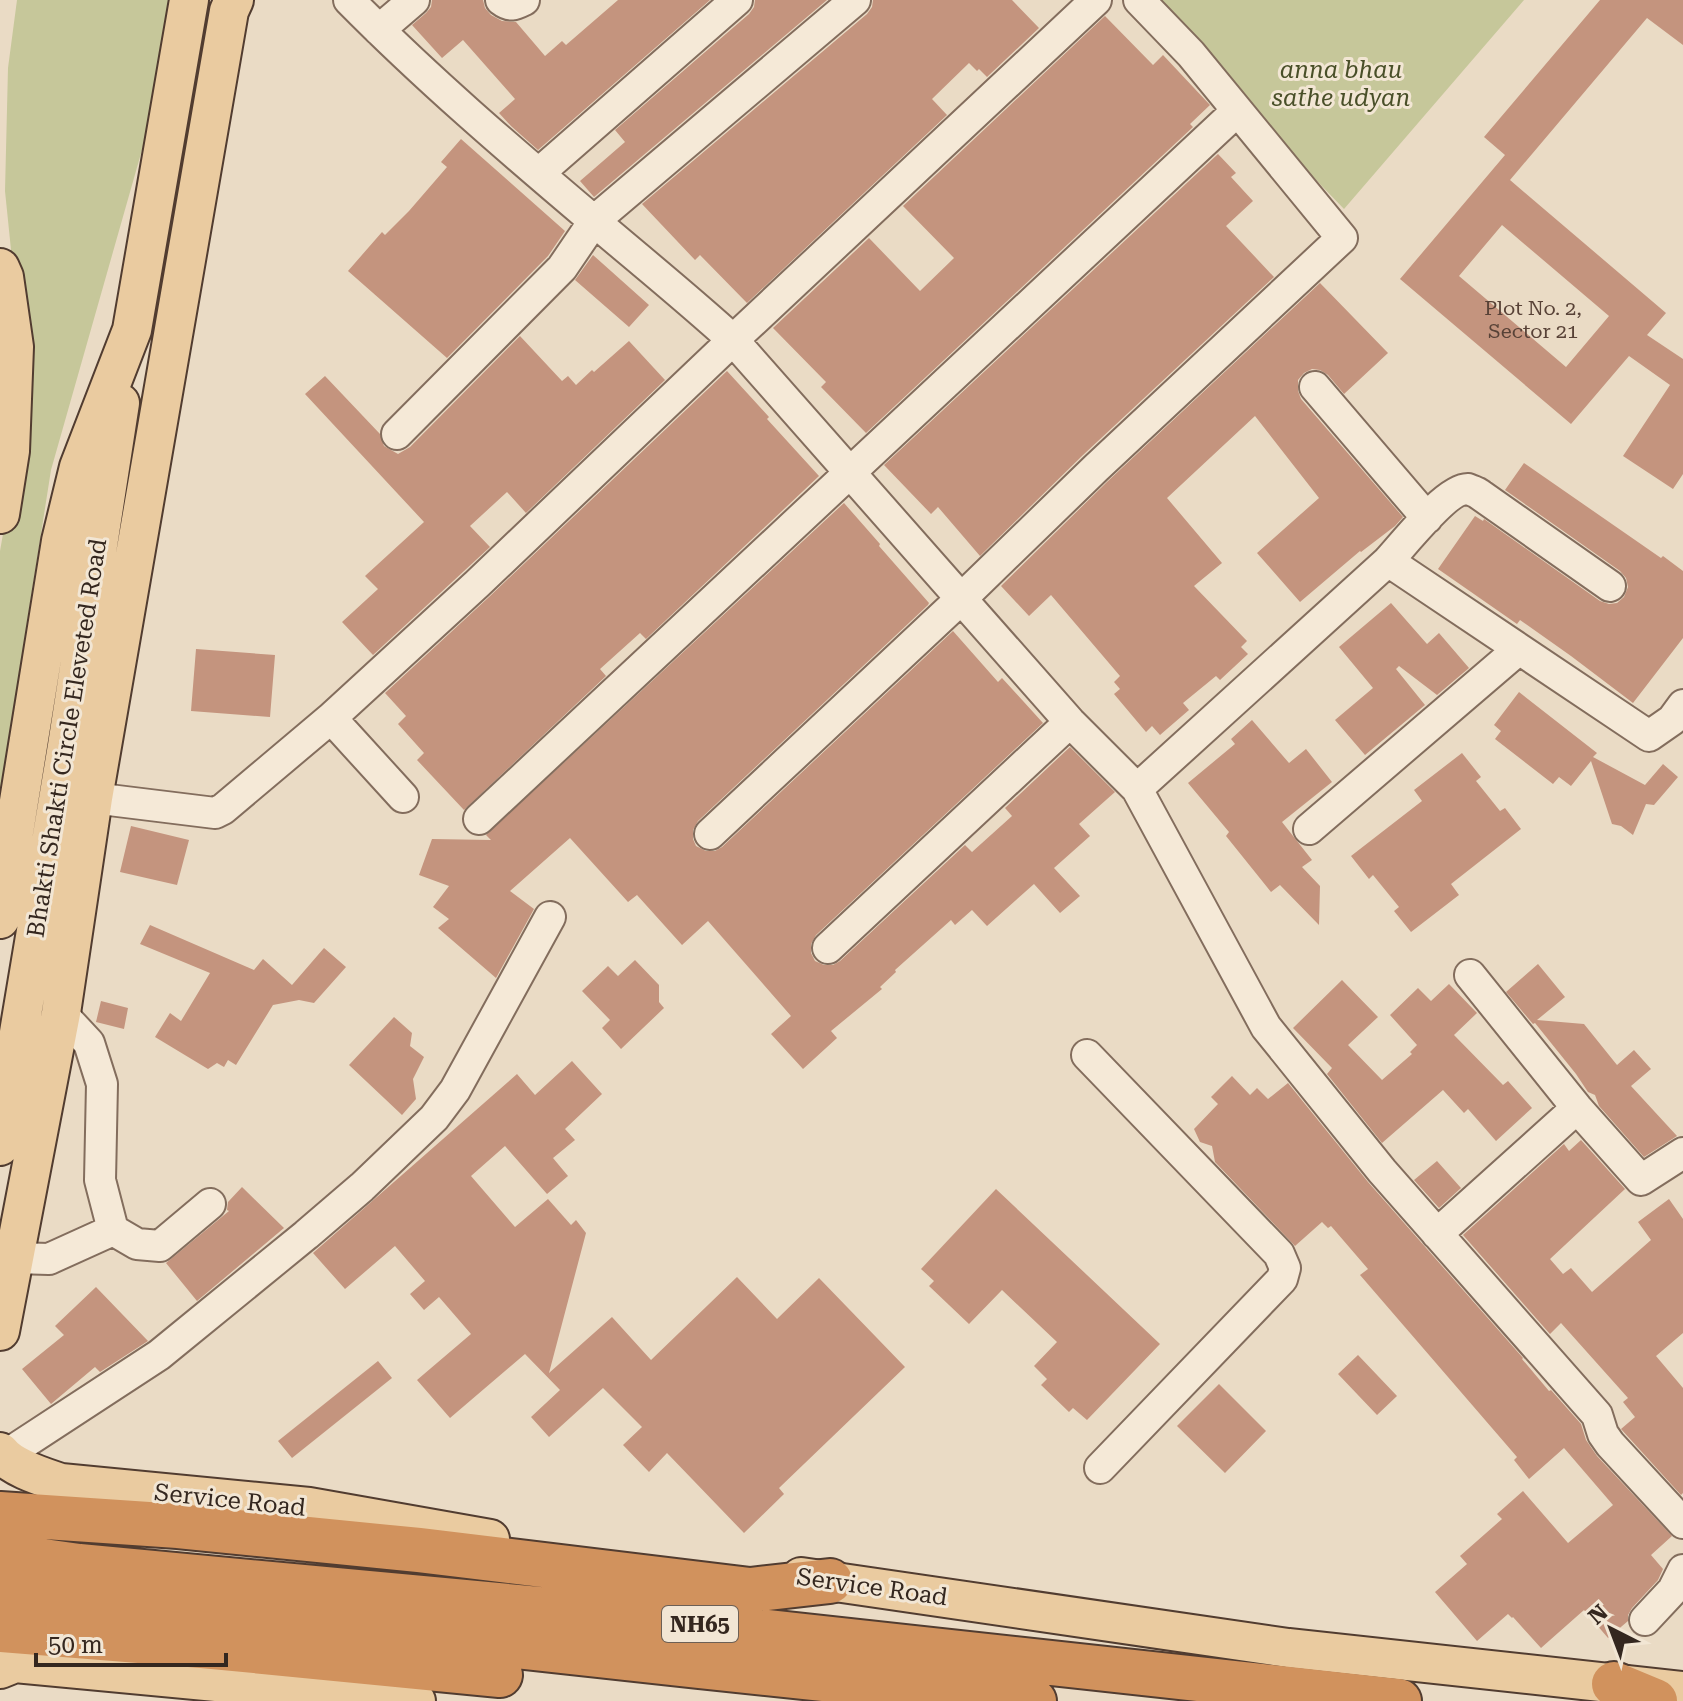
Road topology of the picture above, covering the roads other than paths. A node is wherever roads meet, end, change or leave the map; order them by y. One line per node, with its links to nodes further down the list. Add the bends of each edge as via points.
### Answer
1 (189, 0): 16 (main road)
2 (234, 0): 32 (main road)
3 (349, 0): 11 (street)
4 (414, 0): 11 (street)
5 (501, 0): 6 (street, via 506,5)
6 (524, 0)
7 (737, 0): 13 (street)
8 (855, 0): 14 (street)
9 (1096, 0): 17 (street)
10 (1139, 0): 12 (street)
11 (379, 30): 13 (street)
12 (1237, 111): 20 (street); 25 (street, via 1342,238)
13 (539, 173): 14 (street)
14 (594, 221): 17 (street); 19 (street, via 562,268)
15 (0, 268): 21 (main road, via 14,347 10,451)
16 (132, 330): 37 (main road, via 79,467 61,541); 43 (main road, Bhakti Shakti Circle Eleveted Road)
17 (733, 340): 20 (street); 28 (street)
18 (1315, 387): 22 (street)
19 (397, 434)
20 (852, 472): 25 (street); 33 (street)
21 (0, 514)
22 (1427, 518): 23 (street); 24 (street, via 1443,501 1468,489)
23 (1388, 561): 26 (street); 30 (street)
24 (1610, 586)
25 (962, 598): 29 (street); 35 (street)
26 (1519, 649): 27 (street, via 1649,736); 34 (street)
27 (1683, 705)
28 (331, 718): 31 (street); 32 (street, via 215,813)
29 (1070, 722): 30 (street); 38 (street)
30 (1137, 789): 47 (street, via 1266,1027)
31 (403, 797)
32 (93, 798): 40 (main road)
33 (479, 819)
34 (1309, 829)
35 (710, 834)
36 (550, 917): 50 (street, via 476,1054 434,1118 362,1187 159,1355)
37 (0, 919)
38 (828, 948)
39 (1470, 975): 42 (street)
40 (61, 1013): 46 (street, via 89,1043 102,1084 100,1180); 48 (main road)
41 (1087, 1055): 51 (street, via 1279,1254 1285,1268 1282,1279)
42 (1577, 1108): 44 (street, via 1641,1180); 47 (street)
43 (0, 1146)
44 (1683, 1153)
45 (210, 1204): 46 (street, via 160,1246 137,1244)
46 (113, 1230): 48 (street, via 49,1259)
47 (1437, 1234): 53 (street, via 1597,1415 1610,1444)
48 (15, 1258): 49 (main road)
49 (0, 1331)
50 (2, 1455): 56 (main road, Service Road, via 61,1483 309,1507 480,1537)
51 (1100, 1468)
52 (0, 1514): 56 (highway, via 419,1550 750,1590)
53 (1683, 1523)
54 (0, 1555): 66 (highway, NH65)
55 (1683, 1570): 58 (street, via 1673,1590)
56 (830, 1581): 61 (main road, Service Road, via 1288,1648)
57 (0, 1589): 65 (highway, NH65)
58 (1645, 1620)
59 (0, 1630): 63 (highway)
60 (0, 1669): 64 (main road, via 15,1663)
61 (1614, 1684): 62 (main road, Service Road); 67 (highway)
62 (1683, 1691)
63 (729, 1699)
64 (416, 1701)
65 (1034, 1701)
66 (1399, 1701)
67 (1655, 1701)

